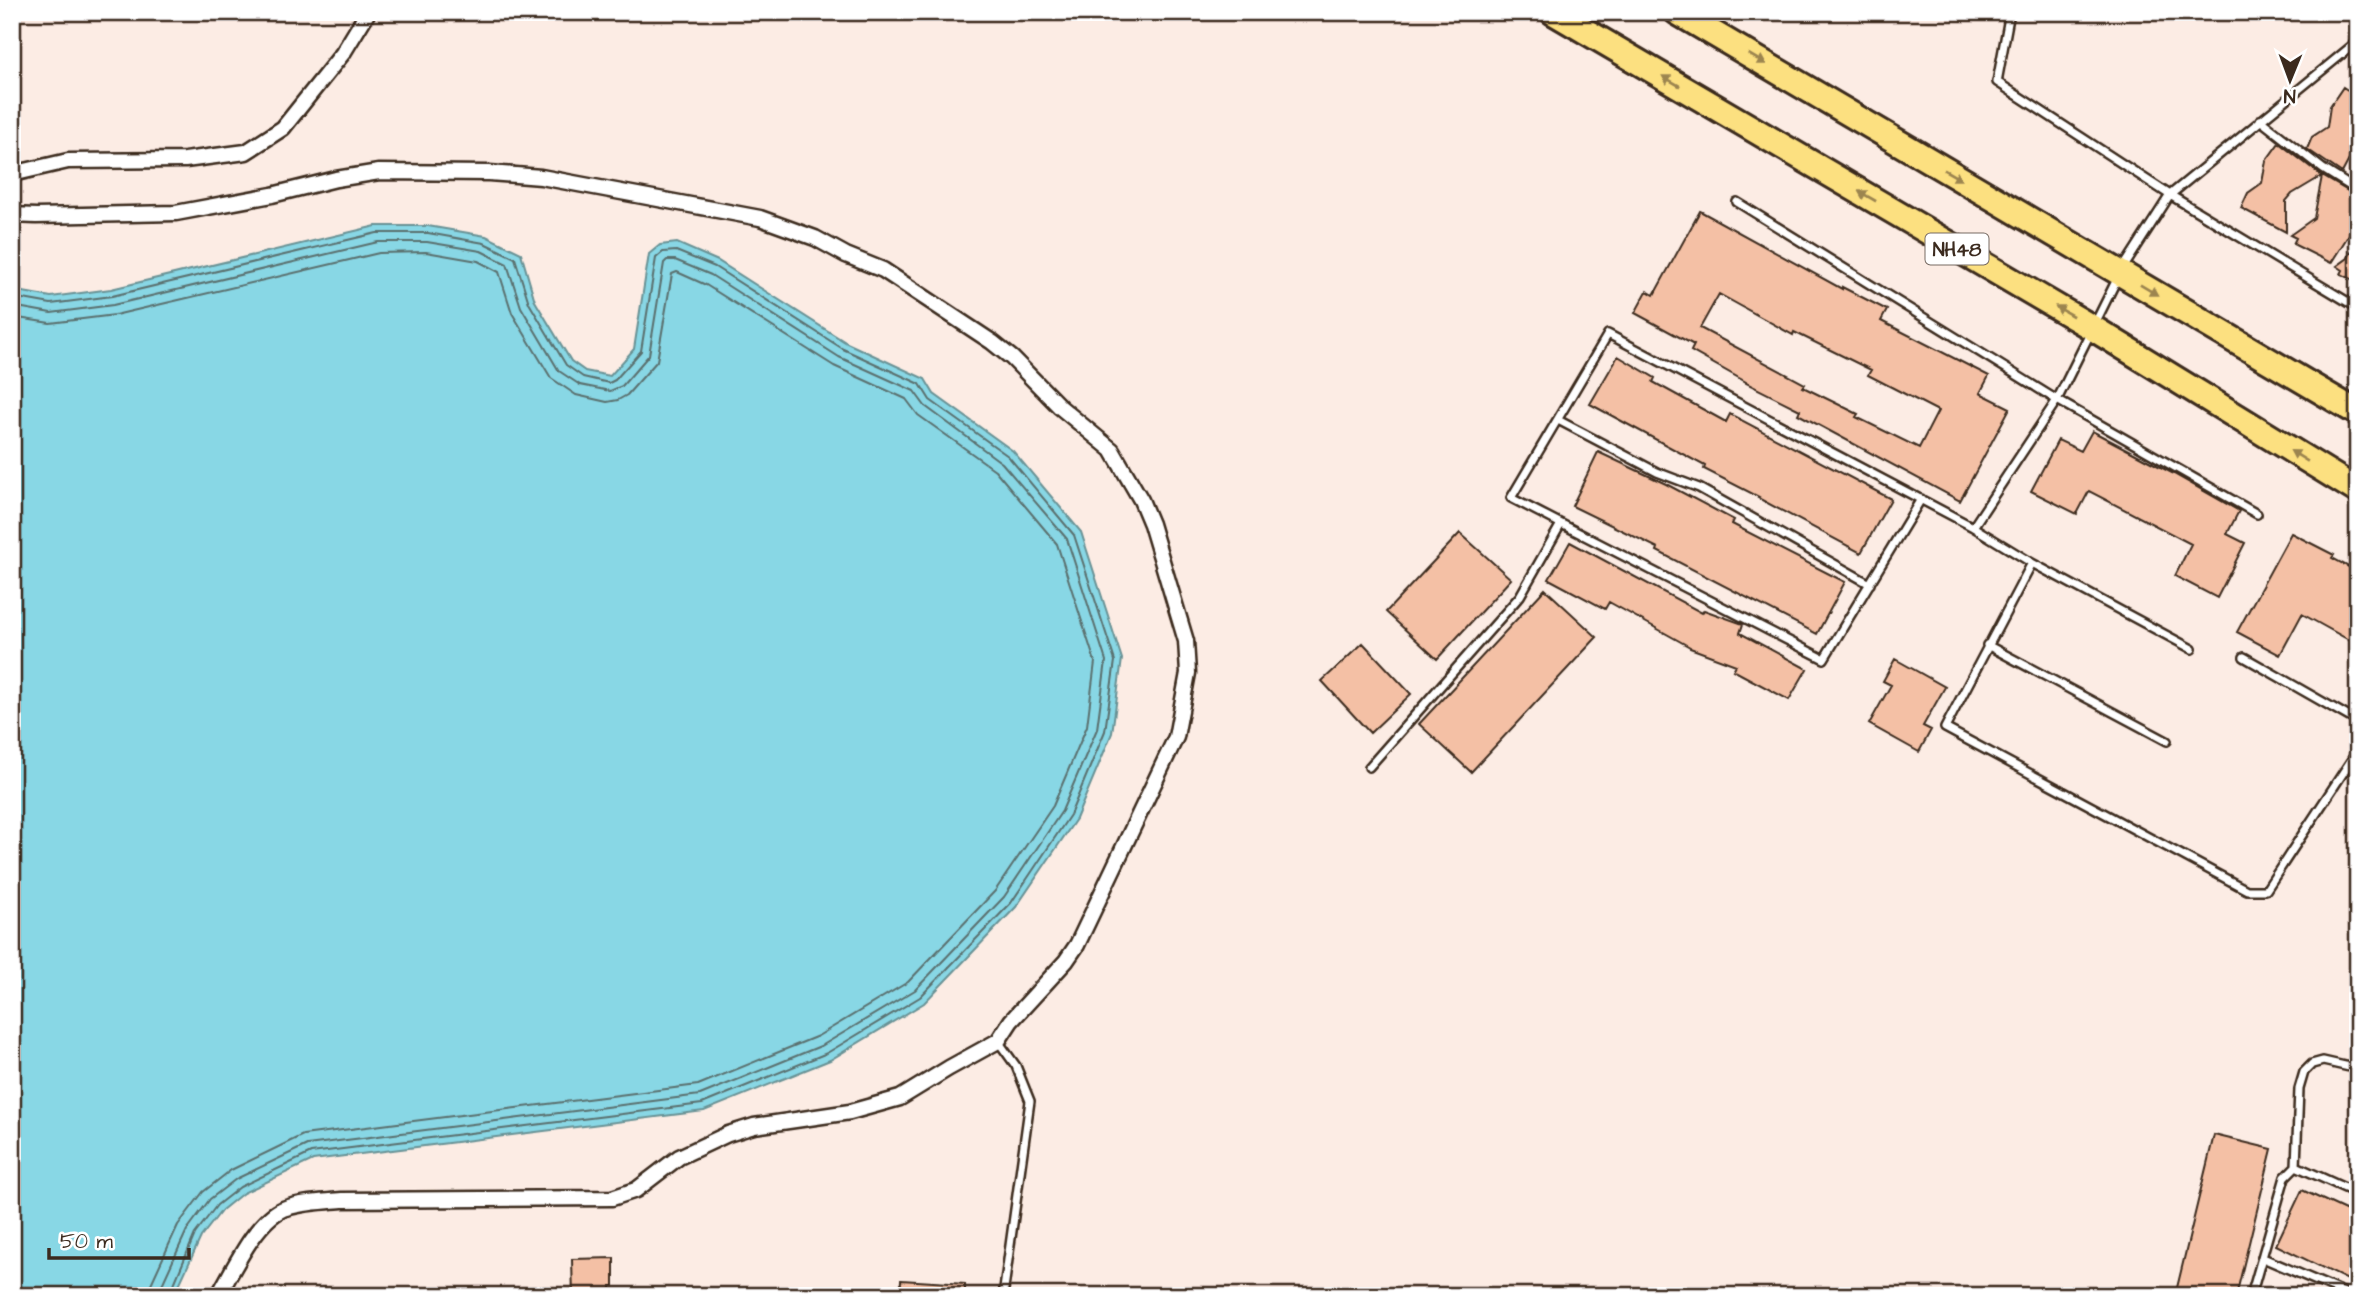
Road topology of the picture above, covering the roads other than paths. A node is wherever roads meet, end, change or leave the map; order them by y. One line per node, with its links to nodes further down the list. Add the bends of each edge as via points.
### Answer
1 (368, 12): 7 (street, via 343,53 283,128 246,152 185,160 68,161)
2 (1553, 12): 14 (highway, NH48, one-way to 2)
3 (1677, 12): 12 (highway, one-way to 12)
4 (2010, 12): 9 (lane, via 1997,82)
5 (2358, 41): 6 (lane)
6 (2260, 120): 8 (lane); 9 (lane)
7 (12, 174)
8 (2358, 191)
9 (2170, 195): 12 (lane); 13 (lane)
10 (1737, 202): 15 (lane)
11 (12, 215): 32 (street, via 177,213 379,172 541,177 747,215 814,238 883,270 1012,358 1060,407 1112,450 1141,500 1186,641 1188,673 1176,737 1077,945)
12 (2120, 273): 14 (lane); 16 (highway, one-way to 16)
13 (2358, 308)
14 (2091, 327): 15 (lane); 18 (highway, NH48, one-way to 14)
15 (2057, 400): 20 (lane); 22 (lane)
16 (2358, 413)
17 (1558, 420): 19 (lane, via 1608,334); 21 (lane, via 1511,498); 24 (lane, via 1657,472 1699,488)
18 (2358, 491)
19 (1921, 499): 22 (lane); 24 (lane)
20 (2256, 513)
21 (1561, 524): 24 (lane, via 1824,659); 31 (lane, via 1520,596)
22 (1973, 527): 23 (lane)
23 (2032, 563): 25 (lane); 26 (lane)
24 (1870, 584)
25 (1987, 645): 29 (lane); 30 (lane, via 1945,728 2247,890 2266,890)
26 (2192, 649)
27 (2244, 657): 28 (lane)
28 (2358, 722)
29 (2167, 741)
30 (2358, 750)
31 (1369, 767)
32 (998, 1041): 37 (street, via 901,1098 729,1134 679,1157 636,1190 612,1198 342,1200 282,1209 267,1219); 38 (lane, via 1017,1066 1030,1101)
33 (2358, 1069): 34 (lane, via 2323,1061 2304,1072 2299,1089)
34 (2296, 1166): 35 (lane); 36 (lane, via 2285,1177)
35 (2358, 1194)
36 (2263, 1258): 39 (lane); 40 (lane)
37 (218, 1296)
38 (1003, 1296)
39 (2251, 1296)
40 (2347, 1296)

